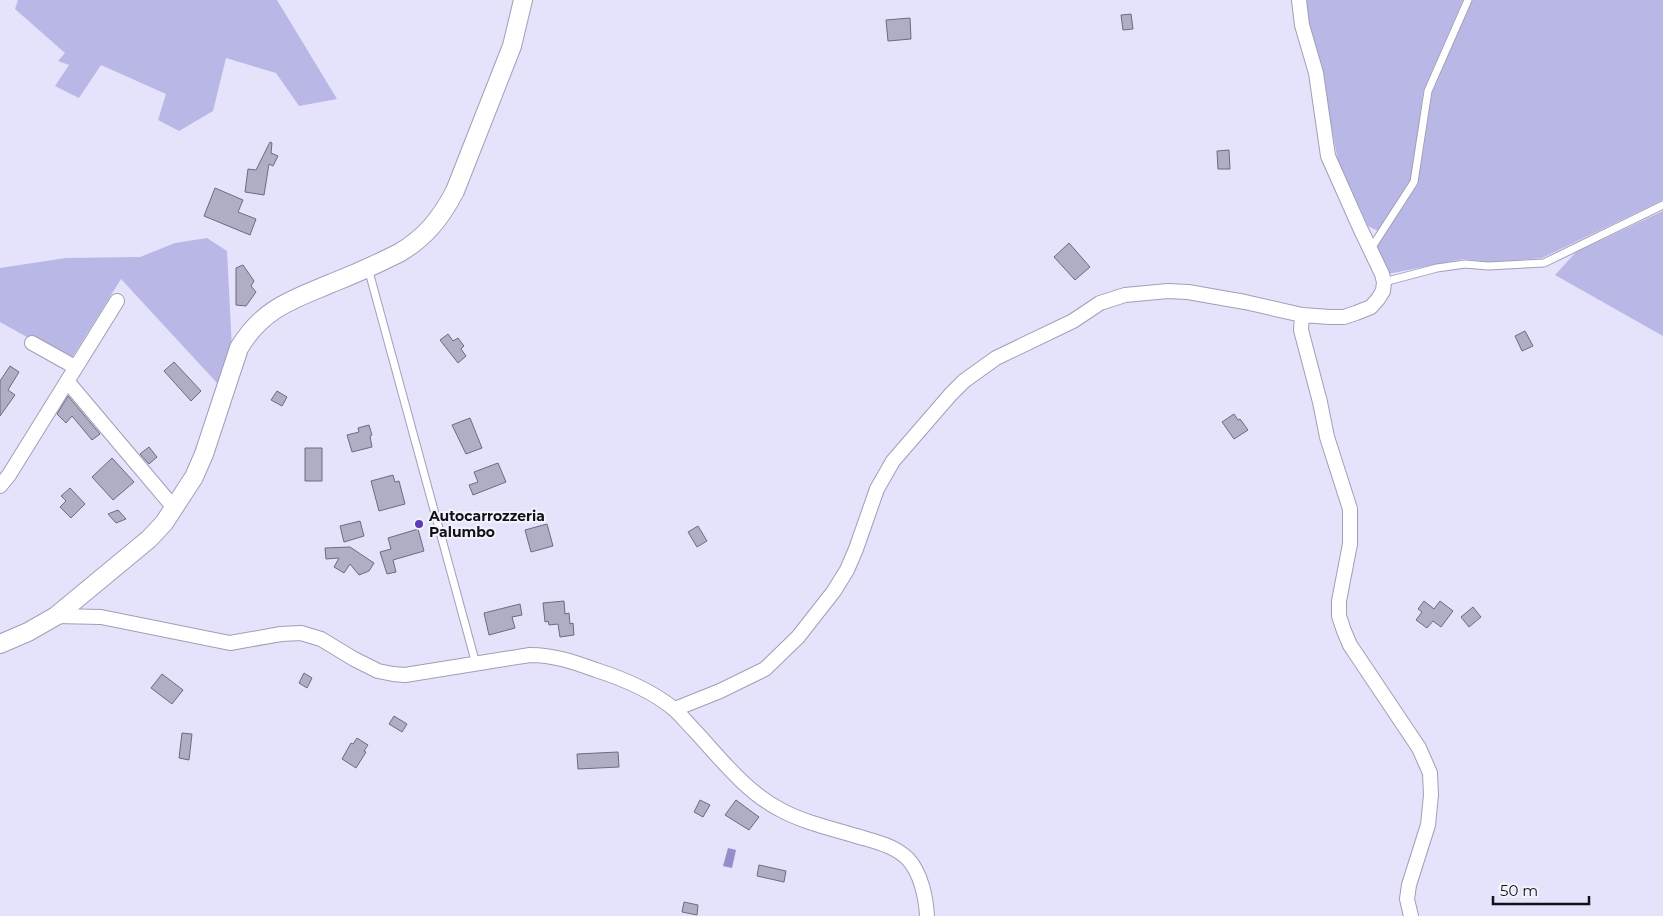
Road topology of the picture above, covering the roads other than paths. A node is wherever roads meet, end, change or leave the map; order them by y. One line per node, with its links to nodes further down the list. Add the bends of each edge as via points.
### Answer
1 (523, 0): 6 (street, via 512,46 446,209 413,245)
2 (1299, 0): 5 (street, via 1302,24 1316,73 1328,156)
3 (1468, 0): 5 (lane, via 1428,91 1414,182)
4 (1663, 205): 7 (lane, via 1544,263 1465,264)
5 (1370, 250): 7 (street)
6 (368, 268): 14 (street, via 282,305 248,334 232,367 204,454); 17 (lane)
7 (1384, 282): 9 (street, via 1383,291 1371,307 1344,317)
8 (116, 301): 11 (street)
9 (1302, 315): 18 (street, via 1188,292 1124,295 1100,302 1073,320 996,358 951,394 893,461 877,489 847,570 798,637 765,669); 20 (street, via 1301,330 1327,437 1350,509 1350,544 1339,601 1342,624 1350,645 1419,748 1430,772 1428,825 1407,899)
10 (32, 343): 11 (street)
11 (75, 368): 12 (street)
12 (67, 381): 13 (street); 14 (street)
13 (0, 486)
14 (175, 508): 15 (street, via 149,539)
15 (56, 616): 16 (street); 17 (street, via 100,617 230,643 301,633 321,639 365,666 393,674)
16 (0, 644)
17 (476, 664): 18 (street, via 530,655 558,657 633,683)
18 (675, 709): 19 (street, via 761,798 805,820 888,846 900,853 917,873)
19 (926, 916)
20 (1411, 916)

